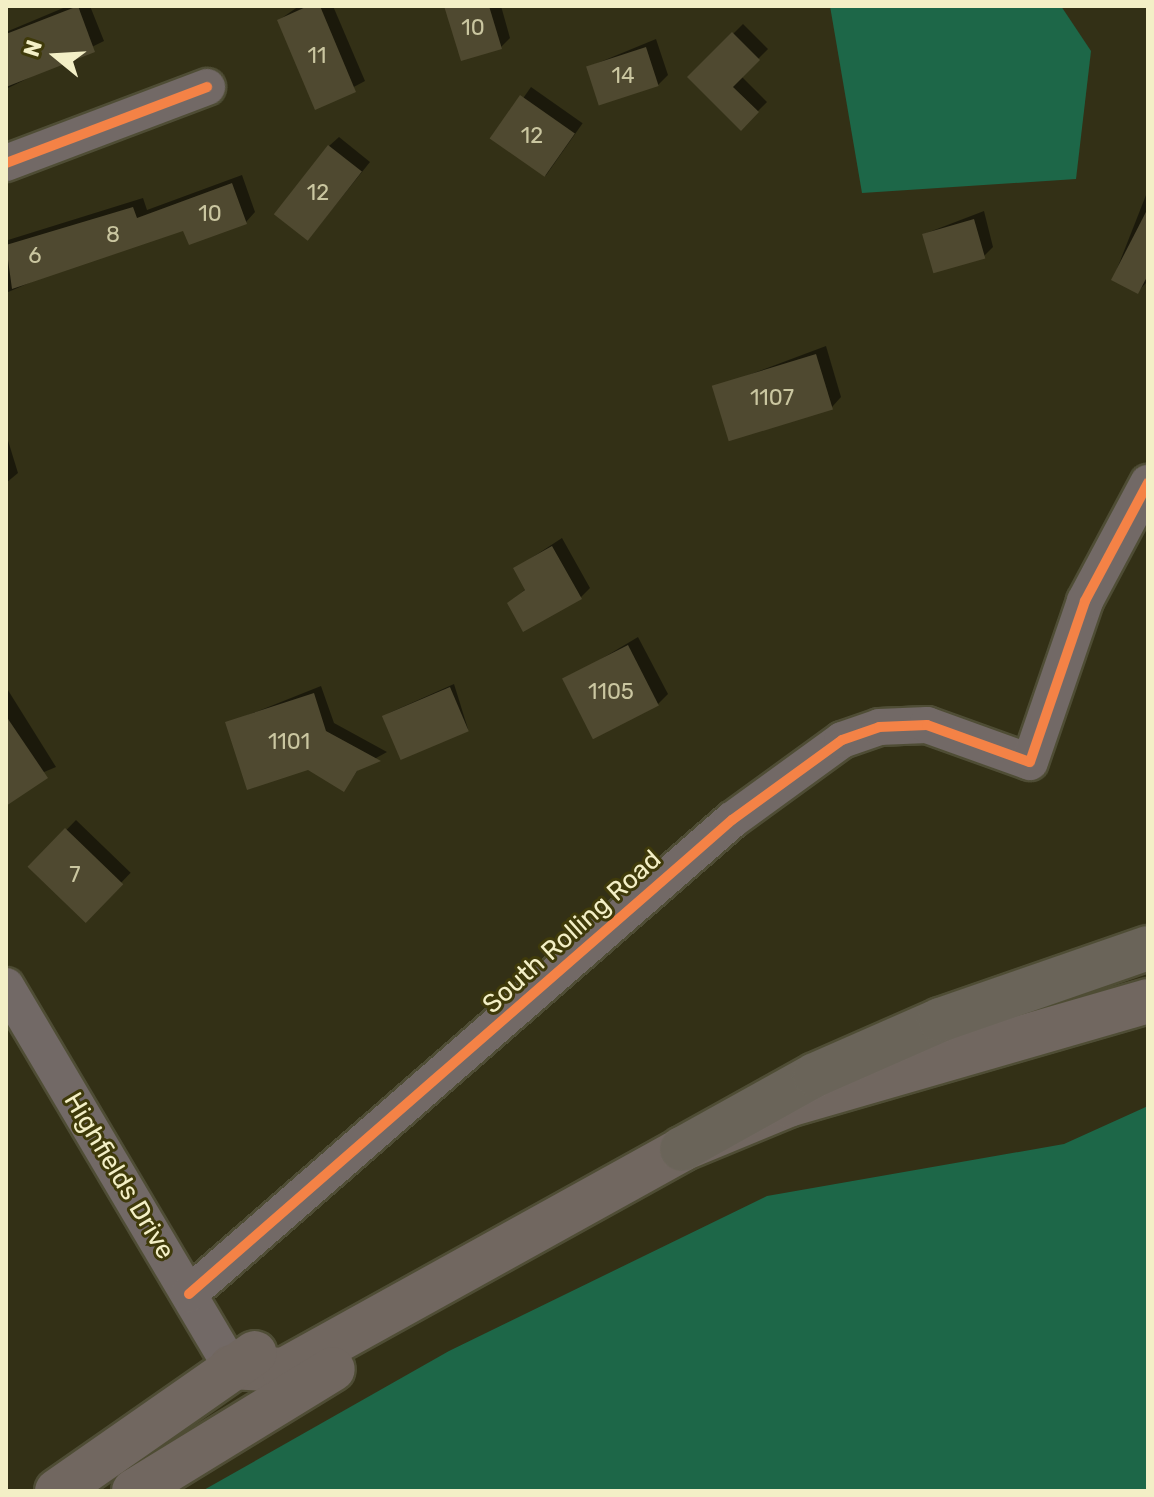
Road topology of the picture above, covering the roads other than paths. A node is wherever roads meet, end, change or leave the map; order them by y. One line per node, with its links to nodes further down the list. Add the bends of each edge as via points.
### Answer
1 (207, 87): 2 (street)
2 (6, 163)
3 (1148, 483): 8 (street, South Rolling Road, via 1085,601 1030,762 927,725 879,727 842,740 732,820)
4 (1148, 948): 7 (highway, via 940,1020 815,1075)
5 (6, 986): 8 (street, Highfields Drive)
6 (1148, 1001): 7 (main road, via 891,1073)
7 (682, 1149): 9 (main road, via 610,1157); 12 (main road, via 650,1182 464,1285)
8 (189, 1294): 9 (street, Highfields Drive)
9 (231, 1367): 10 (main road); 11 (main road, via 210,1414)
10 (57, 1491)
11 (96, 1491)
12 (134, 1491)

